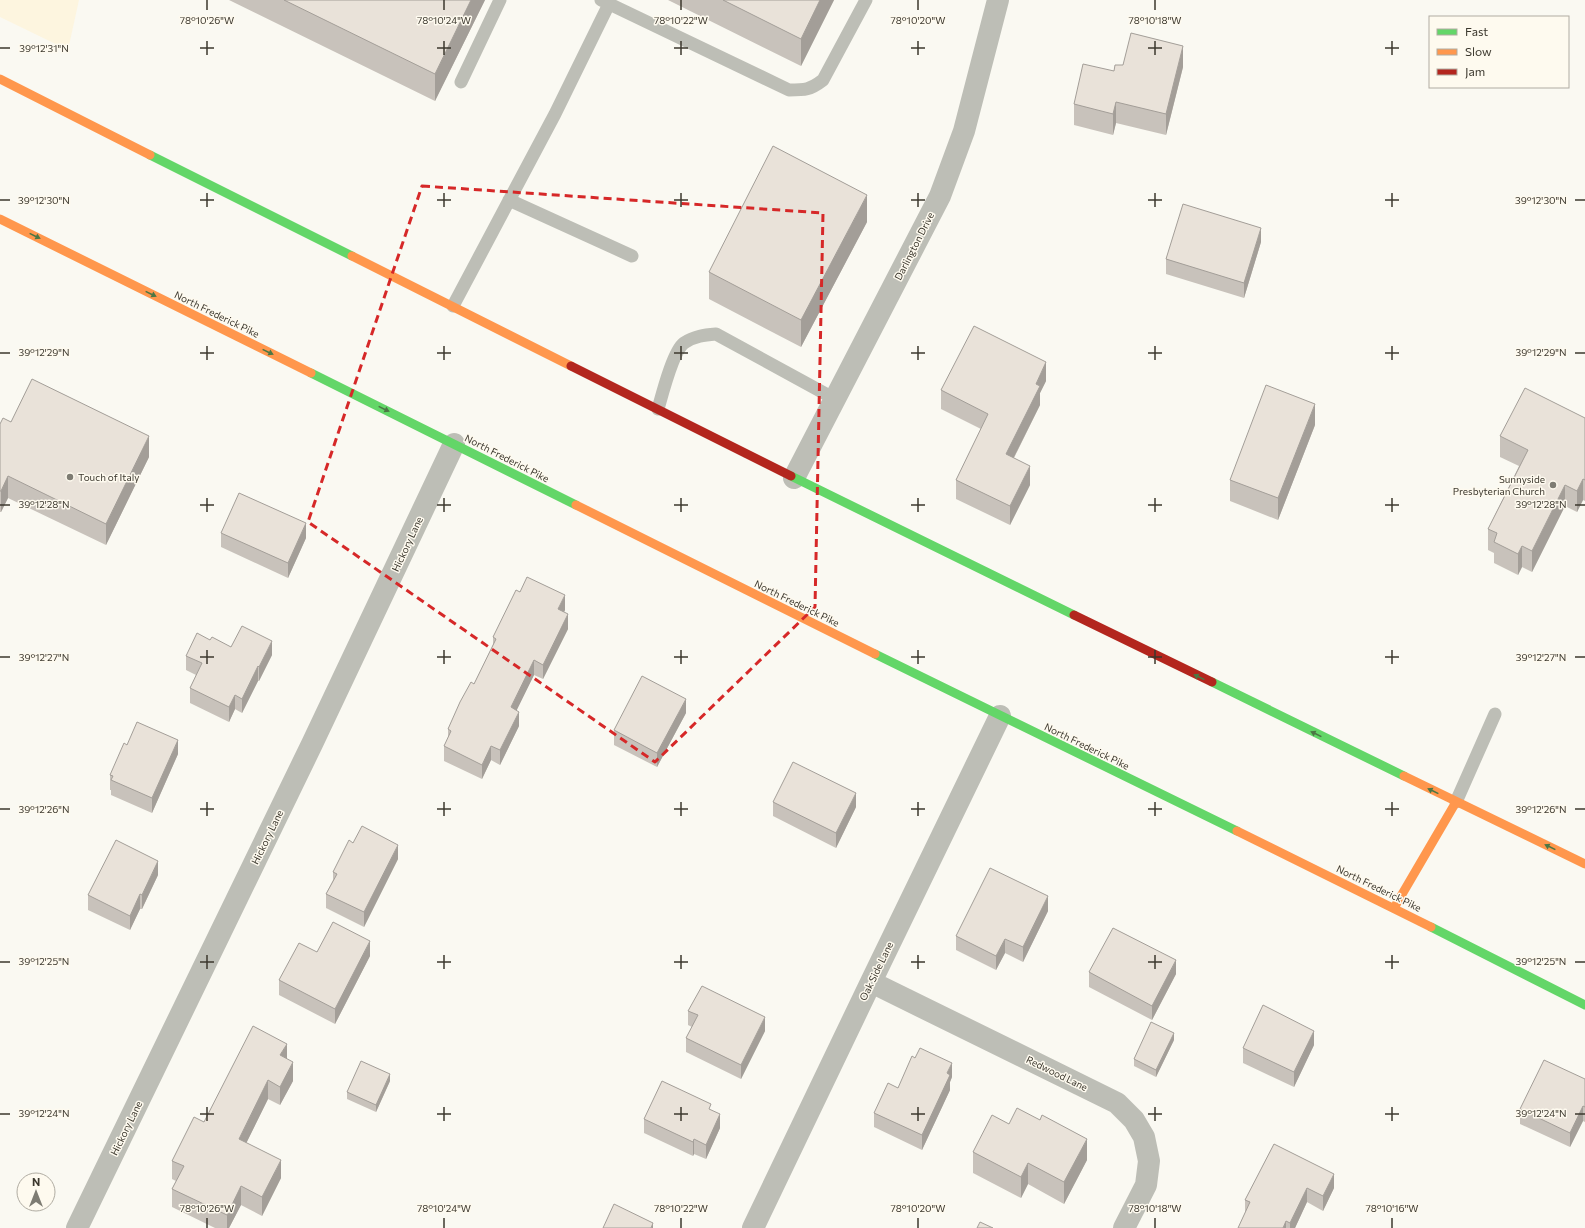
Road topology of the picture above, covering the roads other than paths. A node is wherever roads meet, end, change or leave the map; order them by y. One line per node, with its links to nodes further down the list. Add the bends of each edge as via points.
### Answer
1 (500, 0): 6 (lane)
2 (866, 0): 4 (lane, via 823,80 814,88 805,90 789,90 777,86)
3 (998, 0): 11 (street, Darlington Drive, via 964,132 940,196)
4 (605, 2): 7 (lane, via 555,114)
5 (0, 79): 10 (main road)
6 (461, 82)
7 (509, 200): 9 (lane); 10 (lane)
8 (0, 219): 13 (main road, North Frederick Pike, one-way to 13)
9 (632, 256)
10 (453, 306): 12 (main road)
11 (835, 400): 12 (lane, via 716,334 697,336 682,344 673,361); 14 (street, Darlington Drive)
12 (658, 409): 14 (main road)
13 (454, 444): 16 (main road, North Frederick Pike); 22 (street, Hickory Lane, via 309,751)
14 (794, 478): 17 (main road, one-way to 14)
15 (1495, 714): 17 (lane)
16 (1000, 716): 19 (main road, North Frederick Pike); 20 (street, Oak Side Lane)
17 (1456, 802): 18 (main road, one-way to 17); 19 (main road)
18 (1585, 864)
19 (1394, 908): 21 (main road, North Frederick Pike)
20 (870, 982): 23 (street, Oak Side Lane); 24 (street, Redwood Lane, via 1117,1103 1134,1120 1144,1137 1149,1161 1146,1185)
21 (1585, 1005)
22 (77, 1228)
23 (753, 1228)
24 (1124, 1228)

